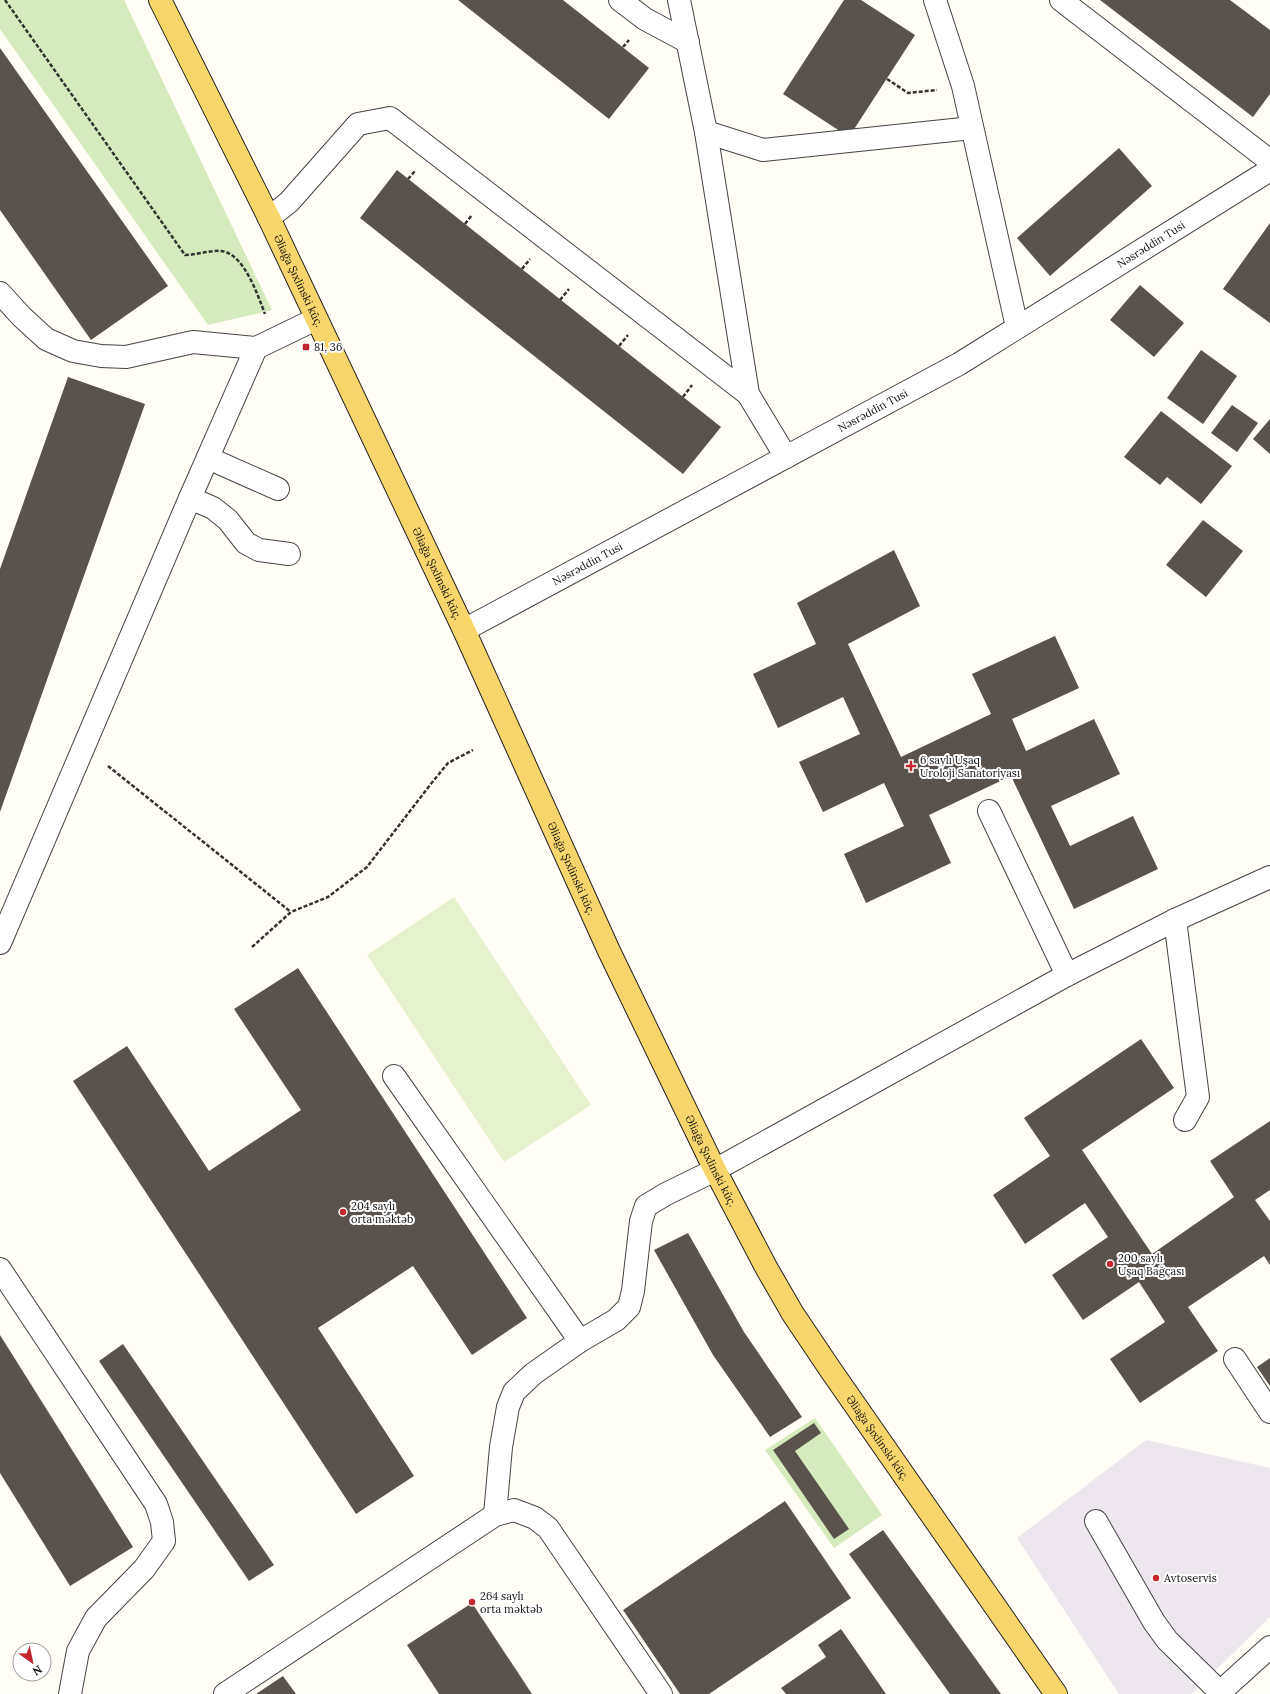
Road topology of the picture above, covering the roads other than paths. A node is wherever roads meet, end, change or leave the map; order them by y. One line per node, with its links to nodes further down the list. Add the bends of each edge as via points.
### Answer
1 (160, 0): 10 (main road, Əliağa Şıxlinski küç.)
2 (620, 0): 6 (street, via 645,19)
3 (679, 0): 6 (street)
4 (935, 0): 7 (street, via 963,86)
5 (1061, 0): 9 (street)
6 (688, 42): 8 (street)
7 (972, 128): 8 (street, via 763,150); 13 (street)
8 (706, 132): 15 (street)
9 (1268, 172): 13 (street, Nəsrəddin Tusi)
10 (268, 218): 12 (main road, Əliağa Şıxlinski küç.); 15 (street, via 289,202 358,124 390,118)
11 (0, 293): 14 (street, via 46,339 73,351 126,357 193,342)
12 (316, 319): 14 (street); 21 (main road, Əliağa Şıxlinski küç.)
13 (1017, 327): 16 (street, Nəsrəddin Tusi, via 959,364)
14 (256, 348): 17 (street)
15 (748, 394): 16 (street)
16 (786, 457): 21 (street, Nəsrəddin Tusi)
17 (208, 458): 18 (street); 19 (street)
18 (278, 489)
19 (190, 498): 20 (street, via 213,508 223,516 246,543 259,550); 25 (street)
20 (289, 554)
21 (464, 630): 29 (main road, Əliağa Şıxlinski küç., via 609,951)
22 (990, 811): 26 (street)
23 (1270, 877): 24 (street)
24 (1174, 920): 26 (street); 28 (street, via 1198,1097)
25 (0, 943)
26 (1067, 975): 29 (street)
27 (394, 1076): 31 (street)
28 (1185, 1120)
29 (715, 1170): 31 (street, via 646,1206 641,1221 629,1307 616,1320); 41 (main road, Əliağa Şıxlinski küç., via 793,1314)
30 (0, 1269): 38 (street, via 156,1504 162,1522 164,1541 144,1569 96,1618 78,1651)
31 (580, 1341): 34 (street, via 533,1374 514,1392 508,1407 501,1447)
32 (1235, 1359): 33 (street)
33 (1270, 1412)
34 (495, 1515): 39 (street); 40 (street, via 514,1510 535,1518 548,1528)
35 (1096, 1521): 37 (street, via 1154,1622 1167,1640)
36 (1270, 1647): 37 (street)
37 (1219, 1693)
38 (70, 1694)
39 (225, 1694)
40 (661, 1694)
41 (1056, 1694)

